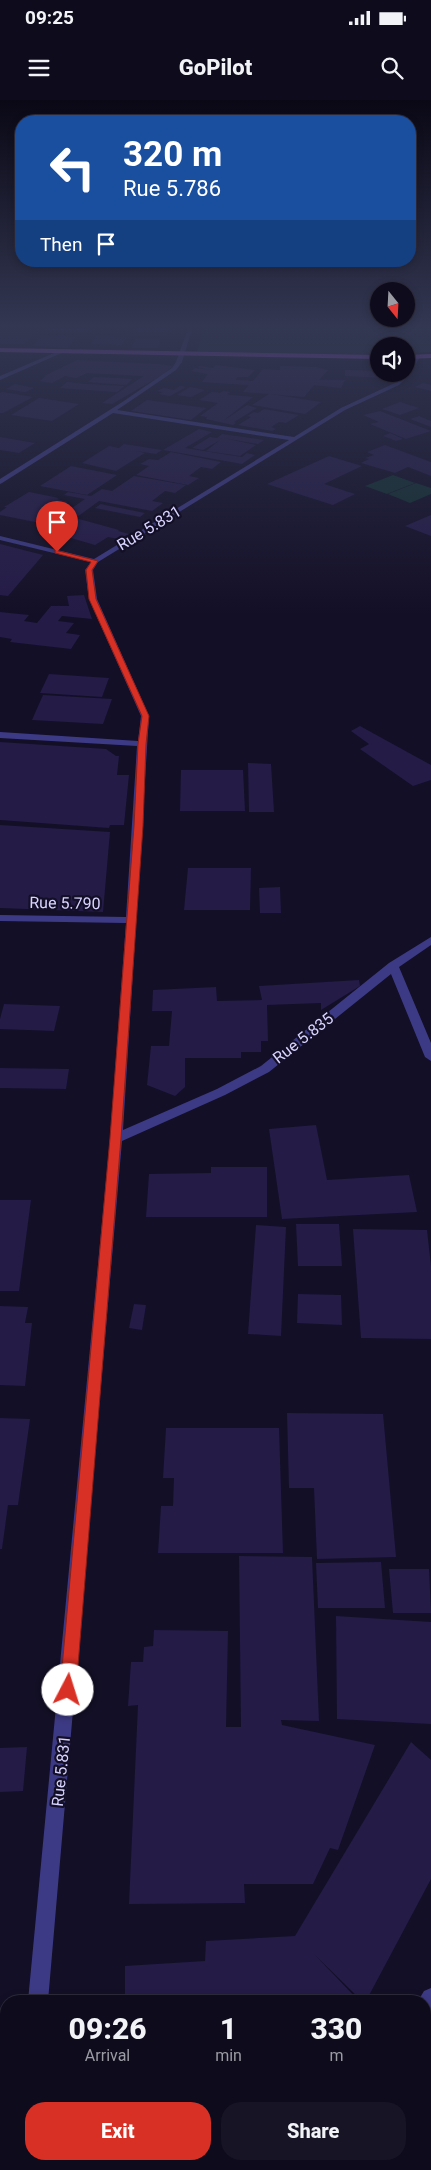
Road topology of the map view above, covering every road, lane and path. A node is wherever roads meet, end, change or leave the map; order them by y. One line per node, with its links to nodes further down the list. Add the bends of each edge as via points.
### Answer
1 (95, 423): 5 (street)
2 (188, 423): 4 (street)
3 (321, 423): 4 (street, Rue 5.831)
4 (294, 439): 7 (street, Rue 5.831)
5 (0, 482)
6 (0, 538): 7 (street)
7 (94, 561): 9 (street, Rue 5.831, via 89,570 93,599 146,716)
8 (0, 735): 9 (street)
9 (142, 744): 11 (street, Rue 5.831)
10 (0, 918): 11 (street, Rue 5.790)
11 (130, 920): 15 (street, Rue 5.831)
12 (431, 940): 13 (street, Rue 5.835)
13 (394, 966): 14 (street); 15 (street, Rue 5.835, via 264,1068 221,1092)
14 (431, 1057)
15 (116, 1138): 16 (street, Rue 5.831)
16 (39, 1995)

